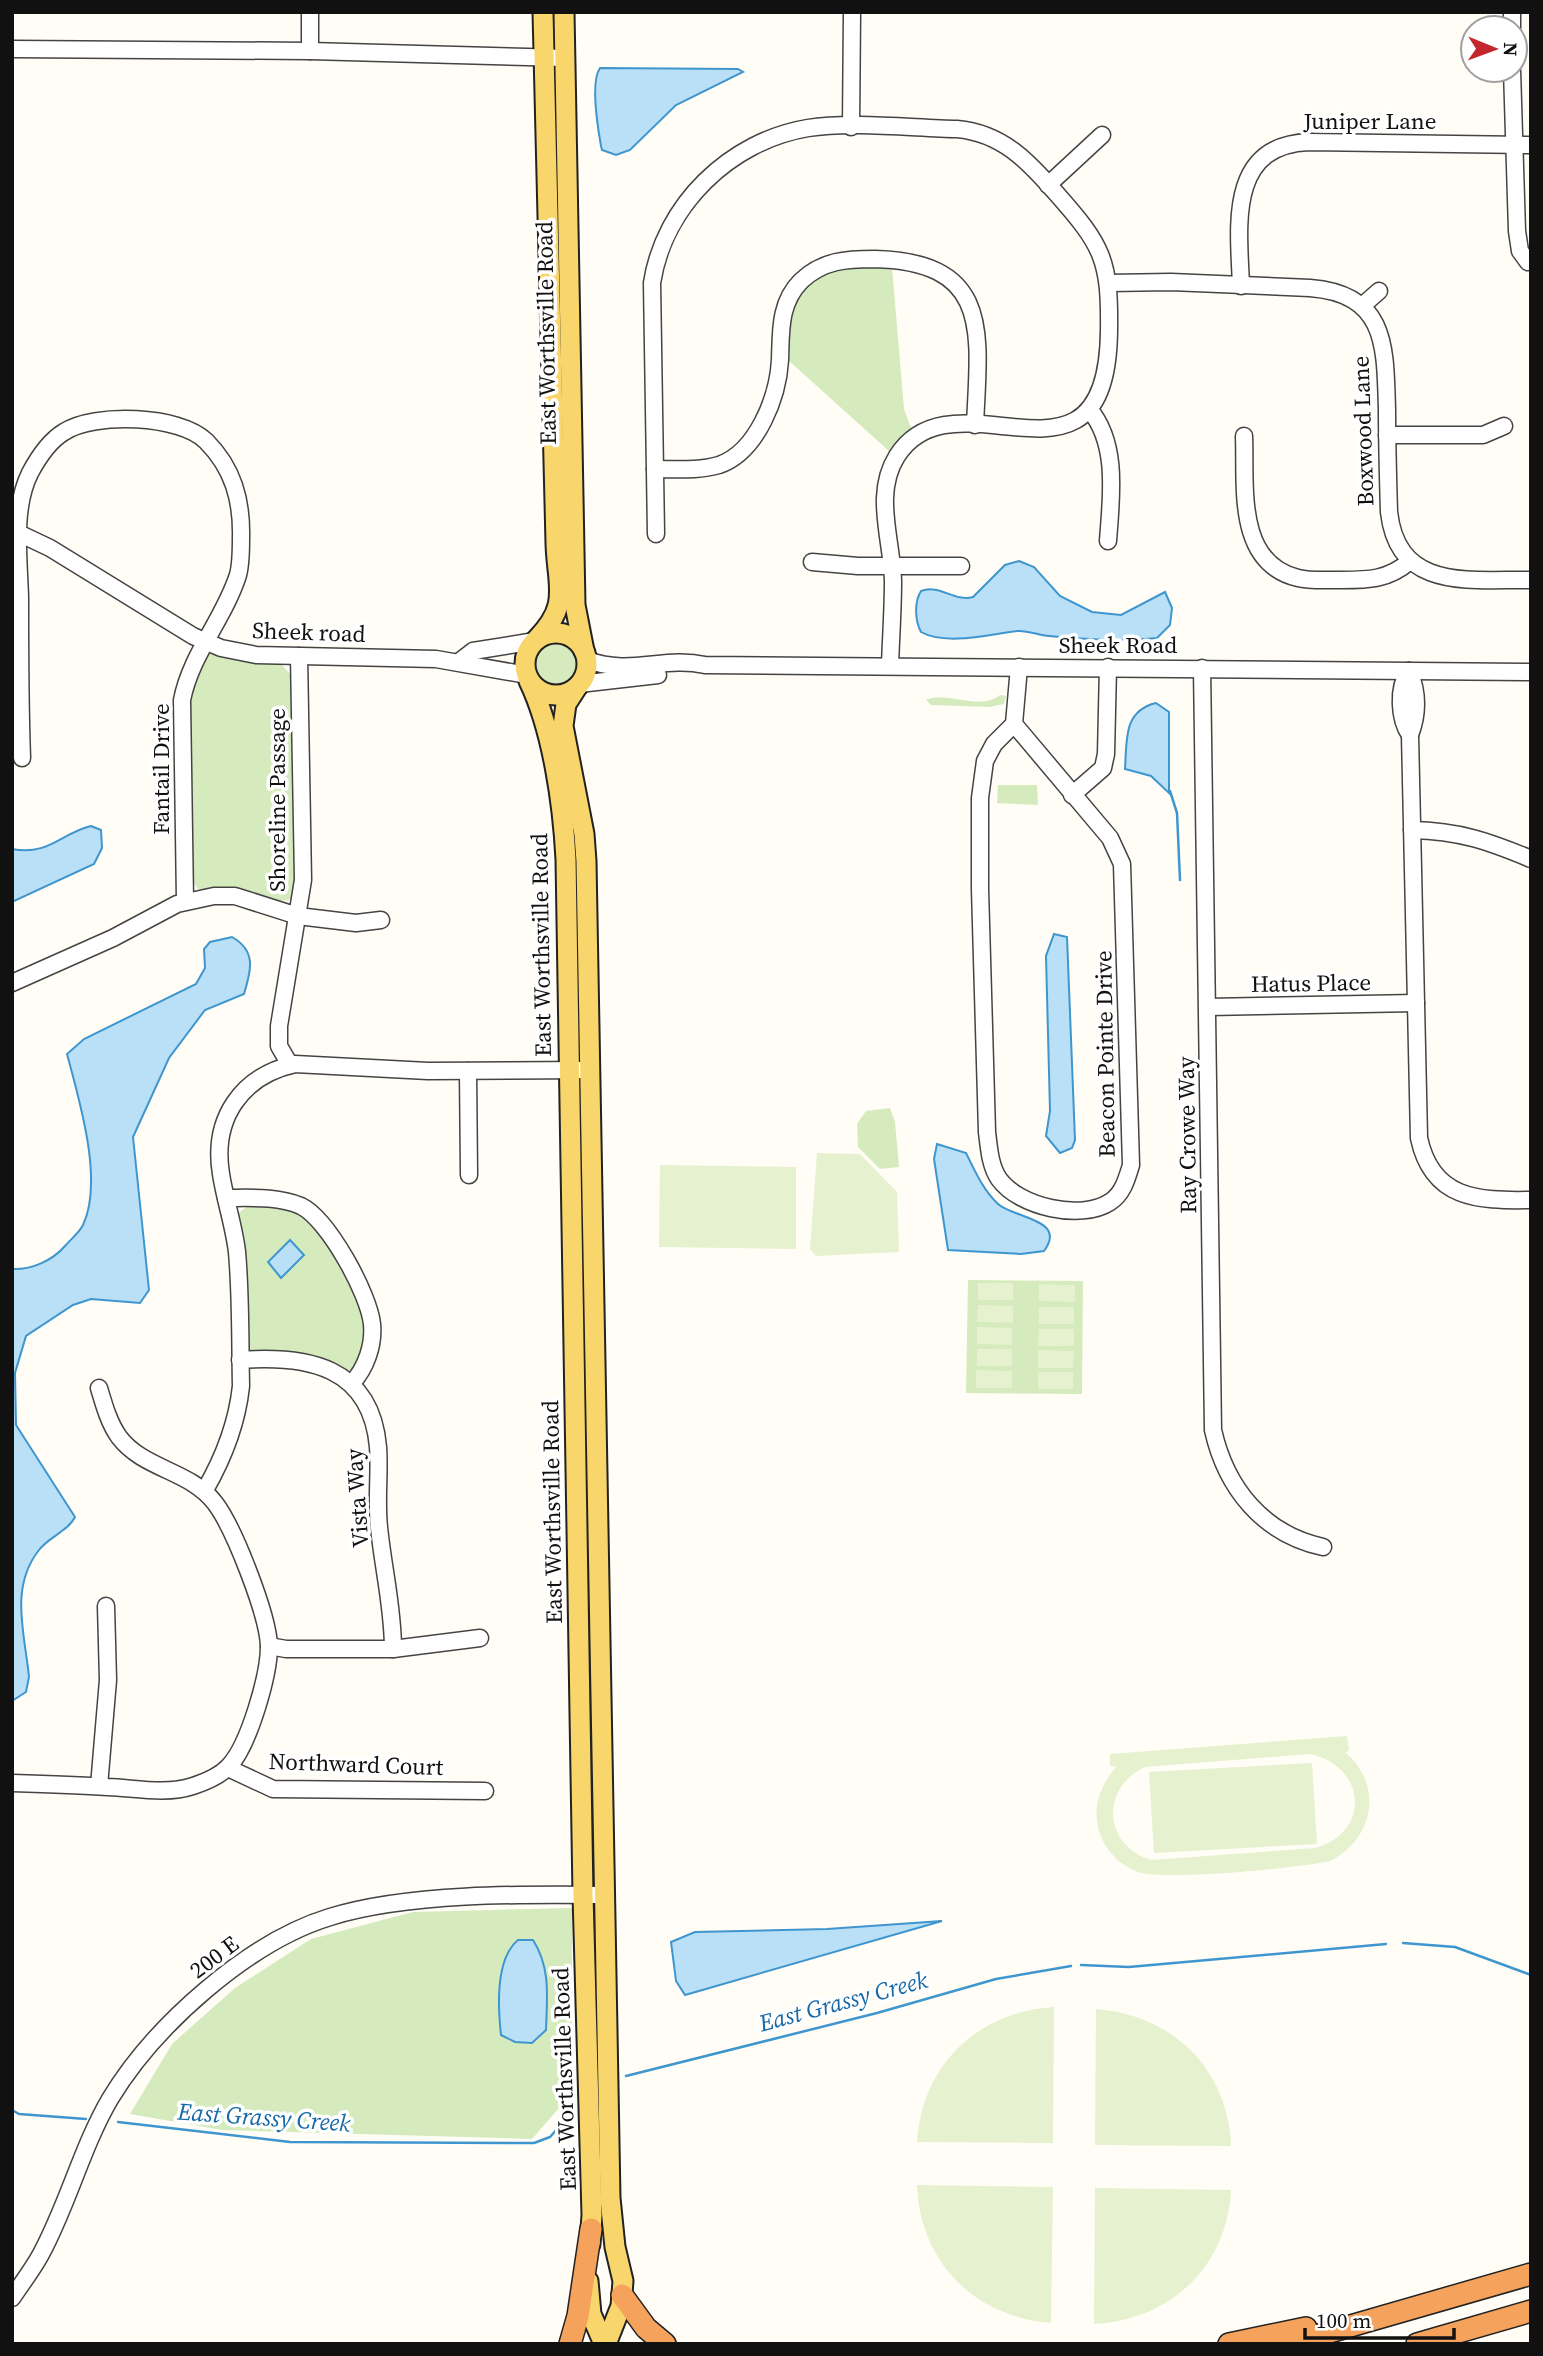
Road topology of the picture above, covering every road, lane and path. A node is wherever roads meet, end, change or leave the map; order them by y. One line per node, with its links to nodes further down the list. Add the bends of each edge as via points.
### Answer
1 (310, 12): 6 (street)
2 (543, 12): 7 (main road, East Worthsville Road)
3 (564, 12): 8 (main road, East Worthsville Road)
4 (852, 12): 10 (street)
5 (12, 49): 6 (street)
6 (310, 51): 7 (street)
7 (544, 58): 8 (street); 34 (main road, East Worthsville Road, via 560,594 556,617)
8 (565, 58): 37 (main road, East Worthsville Road, via 575,605)
9 (1512, 84): 12 (street)
10 (852, 127): 14 (street, via 978,132 1016,152); 25 (street, via 807,128 754,145 713,173 674,222 652,283)
11 (1102, 135): 14 (street)
12 (1514, 145): 13 (street, Juniper Lane); 15 (street, via 1518,243); 17 (street, Juniper Lane, via 1309,142 1274,151 1258,164 1241,195)
13 (1531, 145)
14 (1048, 185): 16 (street, via 1091,235)
15 (1528, 262)
16 (1109, 283): 17 (street); 20 (street, via 1108,367 1102,389)
17 (1241, 286): 19 (street, via 1324,289 1342,293)
18 (1379, 291): 19 (street)
19 (1362, 306): 23 (street, Boxwood Lane, via 1376,323 1383,342)
20 (1089, 409): 21 (street, via 1055,427); 28 (street, via 1107,440)
21 (975, 425): 25 (street, via 977,330 961,290 941,271 923,264 845,260 808,275 786,303 777,393 755,432 725,462); 32 (street, via 926,431 908,443 890,467 884,497)
22 (1504, 426): 23 (street, via 1483,435)
23 (1387, 435): 29 (street, Boxwood Lane, via 1390,522 1395,540)
24 (1244, 436): 29 (street, via 1248,528 1258,549 1277,569 1298,578 1370,580 1396,573)
25 (655, 470): 27 (street)
26 (16, 531): 35 (street, Sheek road); 35 (street, Fantail Drive, via 22,490 30,473 40,455 65,431 106,420 132,419 191,430 205,440 232,475 239,500 238,574); 48 (street, Fantail Drive)
27 (656, 534)
28 (1108, 541)
29 (1410, 561): 33 (street, via 1443,578)
30 (812, 562): 32 (street)
31 (961, 566): 32 (street)
32 (892, 567): 40 (street)
33 (1531, 580)
34 (536, 640): 37 (main road, via 564,634); 38 (street, Sheek road, via 472,652); 46 (main road, via 526,654)
35 (204, 641): 36 (street, Sheek road, via 256,655); 54 (street, Fantail Drive, via 187,675 182,700)
36 (299, 656): 38 (street, Sheek road); 55 (street, Shoreline Passage, via 303,880)
37 (585, 656): 39 (street, Sheek Road, via 614,669 691,662); 47 (main road)
38 (460, 661): 46 (street, Sheek road)
39 (705, 665): 40 (street, Sheek Road); 47 (street, Sheek Road)
40 (890, 665): 41 (street, Sheek Road)
41 (1019, 667): 42 (street, Sheek Road); 49 (street)
42 (1108, 667): 43 (street, Sheek Road); 51 (street, via 1103,768)
43 (1202, 668): 44 (street, Sheek Road); 59 (street, Ray Crowe Way)
44 (1409, 671): 45 (street, Sheek Road); 52 (street, via 1402,695 1403,722 1410,735)
45 (1531, 672)
46 (528, 678): 47 (main road, via 543,693 552,695 570,692); 61 (main road, East Worthsville Road, via 540,708 564,829)
47 (578, 685): 62 (main road, East Worthsville Road, via 566,704 563,726 584,834)
48 (16, 714): 50 (street, Fantail Drive)
49 (1014, 724): 51 (street, Beacon Pointe Drive); 51 (street, Beacon Pointe Drive, via 985,761 980,798 987,1132 999,1180 1036,1206 1060,1210 1110,1202 1125,1185 1132,1132 1122,864 1118,849)
50 (22, 758)
51 (1072, 795)
52 (1412, 830): 53 (street, via 1478,837); 58 (street)
53 (1531, 859)
54 (185, 901): 55 (street, via 235,896); 57 (street)
55 (298, 916): 56 (street, via 356,923); 60 (street, Shoreline Passage, via 279,1026 279,1045)
56 (381, 920)
57 (12, 983)
58 (1416, 1003): 59 (street, Hatus Place); 66 (street, via 1419,1138 1424,1162 1437,1179 1474,1198)
59 (1208, 1007): 71 (street, Ray Crowe Way, via 1213,1430 1230,1478 1245,1502 1285,1534)
60 (290, 1065): 63 (street); 65 (street, via 254,1080 236,1095 226,1115 219,1153)
61 (569, 1070): 62 (street); 63 (street); 80 (main road, East Worthsville Road)
62 (589, 1070): 81 (main road, East Worthsville Road)
63 (468, 1071): 64 (street)
64 (469, 1175)
65 (226, 1198): 67 (street, via 237,1250); 68 (street, via 284,1201 301,1206 323,1222 369,1308 372,1325 367,1360)
66 (1531, 1200)
67 (240, 1360): 68 (street, via 295,1359); 70 (street, via 239,1407 227,1446)
68 (352, 1383): 75 (street, Vista Way, via 376,1435 379,1525)
69 (99, 1388): 70 (street, via 110,1421 130,1448)
70 (205, 1490): 74 (street, via 231,1530)
71 (1323, 1547)
72 (106, 1606): 78 (street, via 108,1679)
73 (480, 1638): 75 (street)
74 (269, 1646): 75 (street); 76 (street, via 247,1734)
75 (393, 1648)
76 (228, 1768): 78 (street, via 177,1791); 79 (street, Northward Court, via 273,1789)
77 (12, 1783): 78 (street)
78 (99, 1786)
79 (485, 1791)
80 (583, 1895): 81 (street, 200 E); 82 (main road, East Worthsville Road); 85 (street, 200 E, via 413,1901 330,1917 262,1949 201,1993 150,2041 110,2100 41,2254)
81 (604, 1895): 84 (main road, East Worthsville Road, via 610,2198)
82 (591, 2229): 88 (highway); 89 (main road, East Worthsville Road, via 588,2299)
83 (1531, 2274): 87 (highway)
84 (622, 2295): 89 (main road, East Worthsville Road); 90 (highway)
85 (12, 2298)
86 (1531, 2312): 93 (highway); 94 (highway)
87 (1357, 2324): 91 (highway, via 1293,2329); 92 (highway)
88 (570, 2344)
89 (605, 2344)
90 (664, 2344)
91 (1229, 2344)
92 (1288, 2344)
93 (1417, 2344)
94 (1430, 2344)

